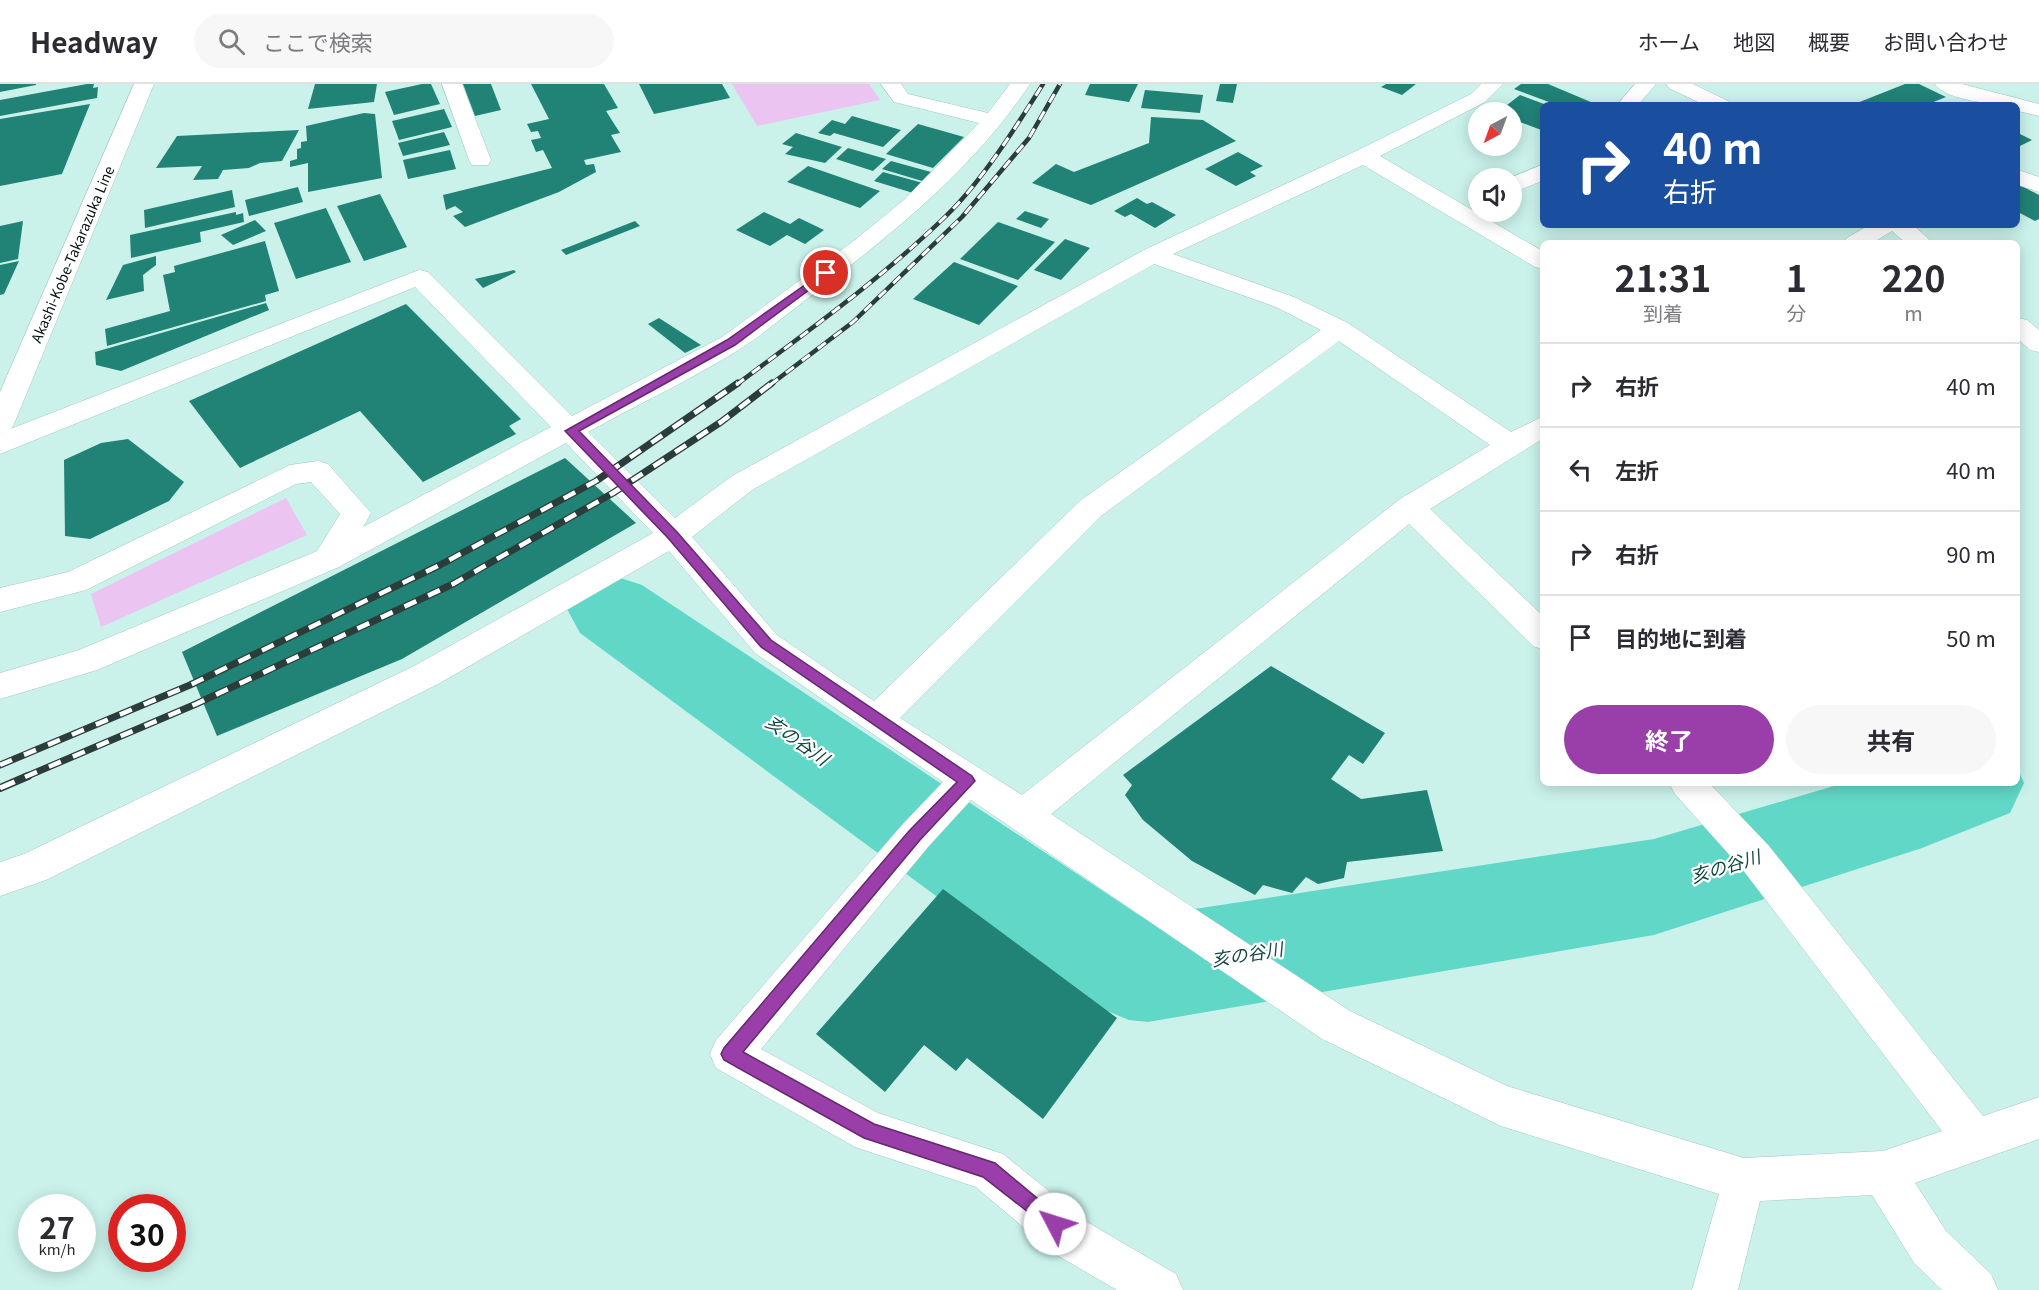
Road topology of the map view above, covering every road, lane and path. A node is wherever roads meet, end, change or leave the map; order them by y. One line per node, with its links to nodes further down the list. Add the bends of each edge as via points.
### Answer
1 (144, 84): 32 (street, Akashi-Kobe-Takarazuka Line)
2 (452, 84): 16 (street)
3 (891, 84): 14 (street, via 901,98)
4 (1020, 84): 14 (street)
5 (1493, 84): 15 (street, via 1478,98)
6 (1646, 84): 9 (street)
7 (1676, 84): 10 (street)
8 (1945, 84): 11 (street)
9 (1631, 102)
10 (1715, 102)
11 (2007, 102)
12 (2020, 105): 13 (street)
13 (2039, 110)
14 (992, 120): 34 (street, via 921,196 864,245 731,343)
15 (1364, 156): 21 (street); 27 (street)
16 (480, 160)
17 (1540, 173): 19 (street)
18 (2020, 178): 20 (street)
19 (1522, 181)
20 (2039, 185)
21 (1468, 208)
22 (1488, 222): 28 (street)
23 (1881, 228): 25 (street)
24 (1902, 228): 26 (street)
25 (1860, 240)
26 (1917, 240)
27 (1152, 255): 30 (street, via 1285,302); 38 (street, via 742,483)
28 (1540, 259)
29 (2020, 328): 31 (street)
30 (1339, 329): 36 (street); 43 (street, via 1091,508)
31 (2039, 344)
32 (0, 424)
33 (1540, 427): 36 (street)
34 (571, 431): 35 (street, via 419,277); 38 (street); 39 (street)
35 (0, 444)
36 (1510, 445): 37 (street)
37 (1410, 507): 41 (street); 46 (street)
38 (673, 535): 43 (street, via 766,644); 47 (street, via 426,675 33,868)
39 (328, 559): 40 (street, via 356,513 318,471 290,475 75,582); 42 (street, via 86,661)
40 (0, 600)
41 (1540, 633)
42 (0, 686)
43 (876, 720): 45 (street)
44 (1690, 786): 49 (street, via 1755,858)
45 (955, 793): 46 (street); 52 (street, via 730,1054 870,1132 988,1169 1071,1238)
46 (1023, 815): 51 (street, via 1335,1025 1415,1066 1500,1105)
47 (0, 879)
48 (2039, 1118): 49 (street)
49 (1976, 1141): 50 (street)
50 (1883, 1173): 51 (street); 54 (street, via 1929,1247)
51 (1744, 1180): 53 (street)
52 (1160, 1290)
53 (1715, 1290)
54 (1976, 1290)

